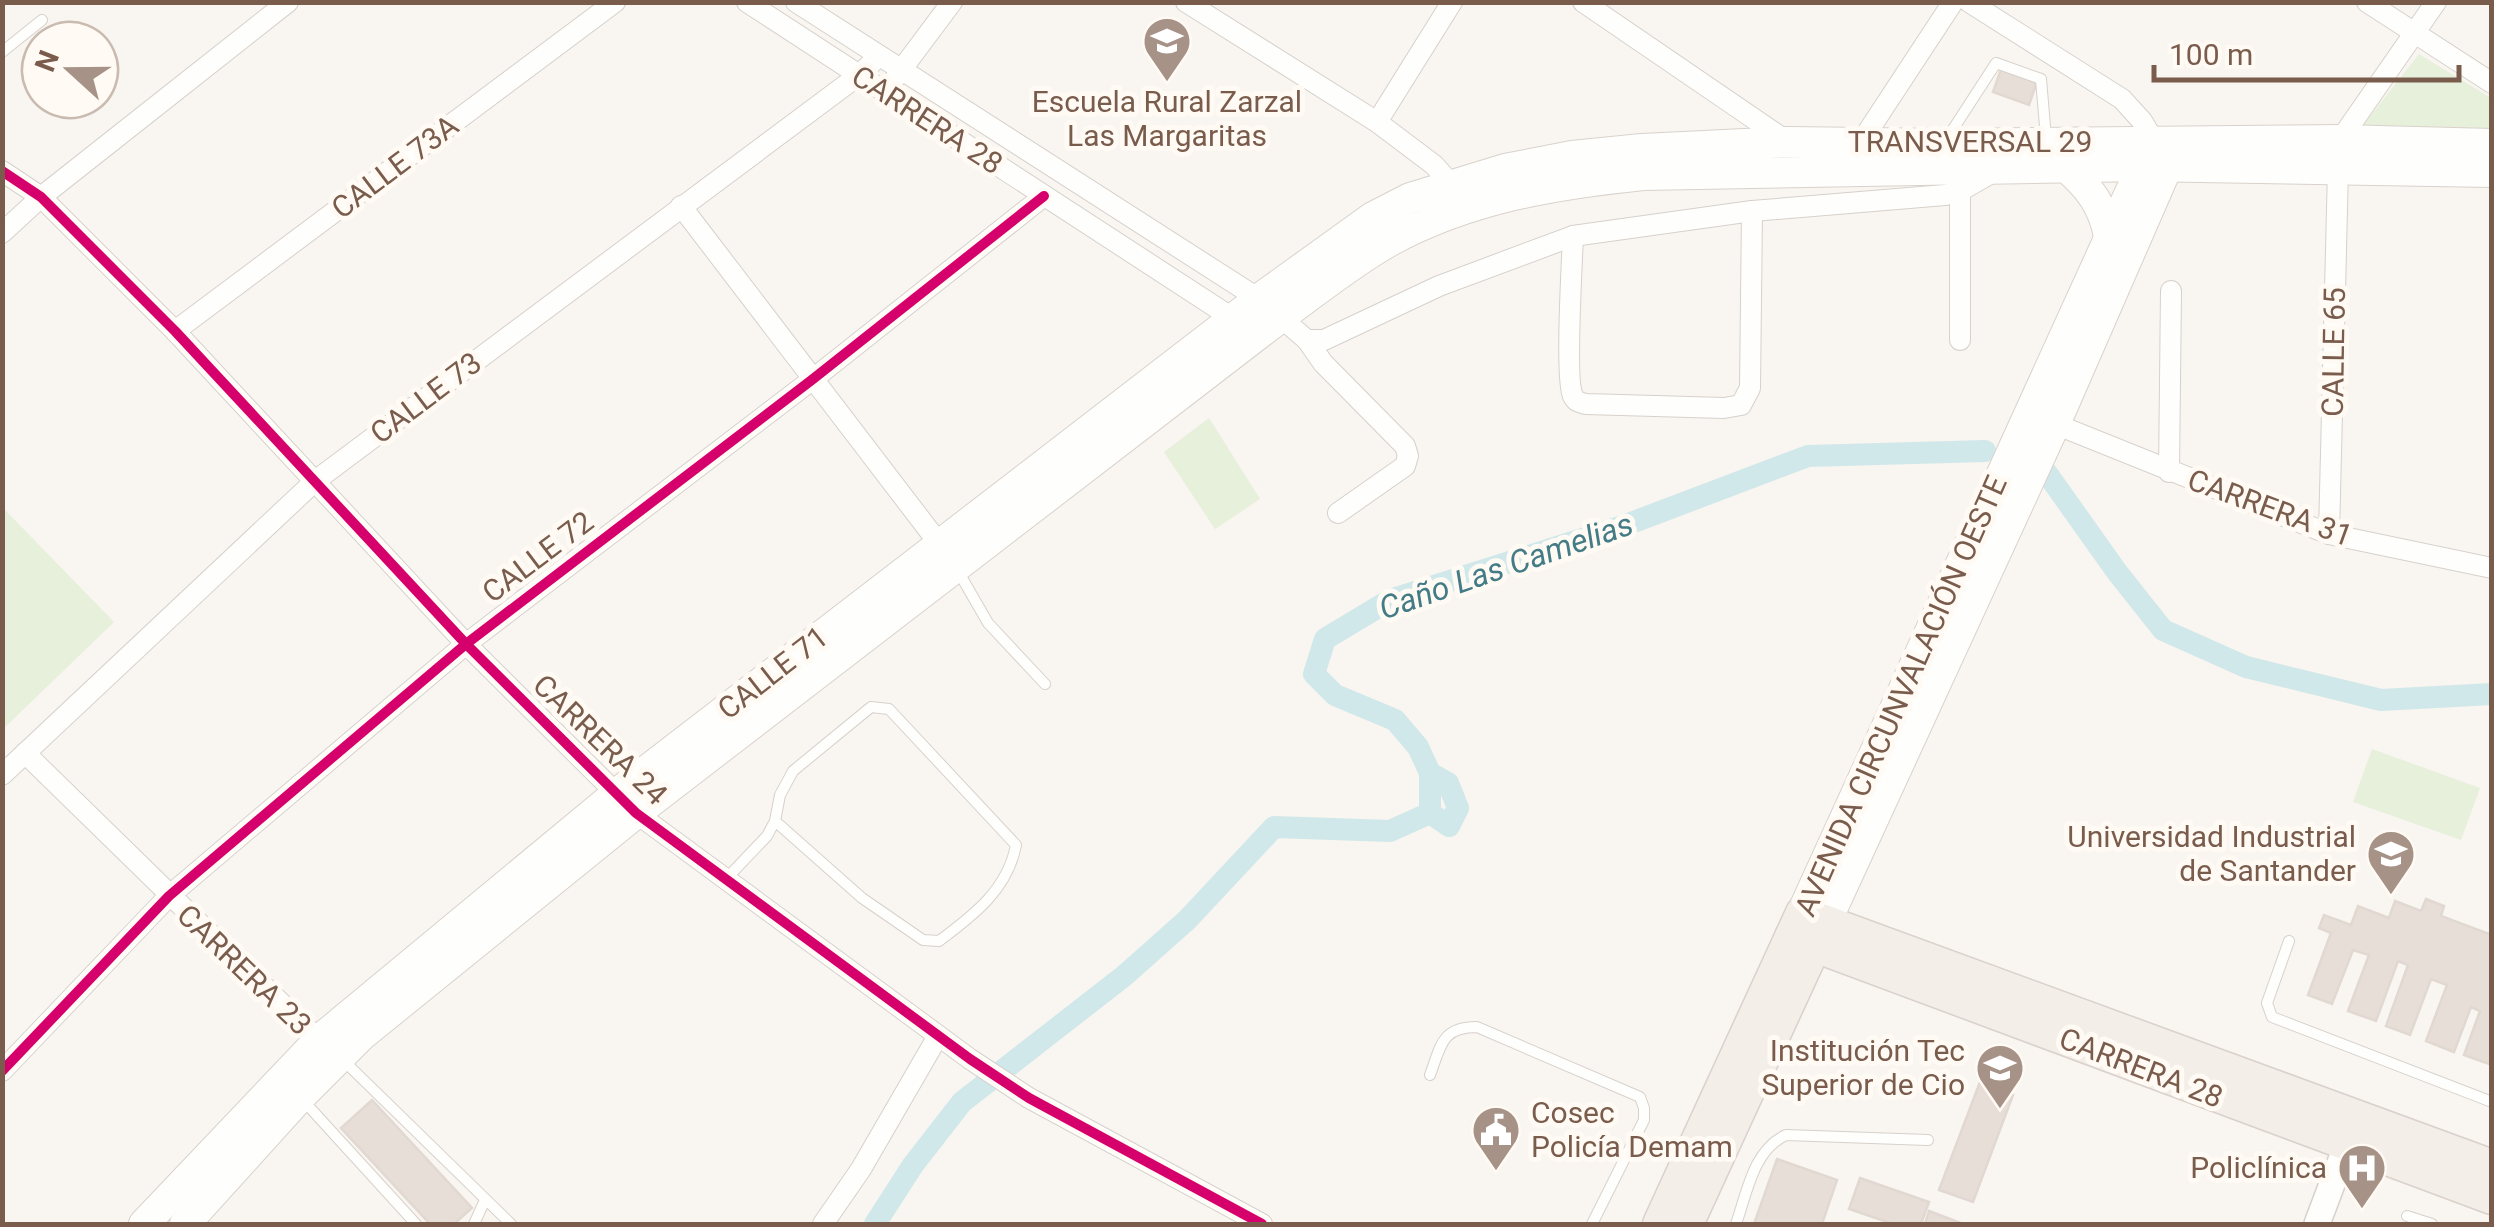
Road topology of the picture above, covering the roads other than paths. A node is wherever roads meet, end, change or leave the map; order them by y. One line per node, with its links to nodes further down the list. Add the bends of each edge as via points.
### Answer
1 (288, 2): 32 (street)
2 (614, 2): 41 (street, CALLE 73A)
3 (747, 2): 16 (street, CARRERA 28)
4 (796, 2): 14 (street, CARRERA 28)
5 (952, 2): 15 (street)
6 (1186, 2): 19 (street)
7 (1452, 2): 19 (street)
8 (1583, 2): 20 (street)
9 (1953, 2): 21 (street)
10 (1969, 2): 24 (street, via 2122,99)
11 (2367, 2): 13 (street)
12 (2436, 2): 13 (street)
13 (2416, 33): 17 (street); 25 (street)
14 (879, 56): 15 (street, CARRERA 28); 16 (street, CALLE 73)
15 (902, 70): 18 (street); 40 (street, CARRERA 28)
16 (859, 75): 18 (street, CARRERA 28); 34 (street, CALLE 73)
17 (2492, 83)
18 (884, 92): 33 (street, CARRERA 28)
19 (1377, 122): 31 (street, via 1434,165)
20 (1788, 142): 21 (main road, TRANSVERSAL 29); 31 (main road, TRANSVERSAL 29, via 1572,156)
21 (1862, 142): 22 (main road, TRANSVERSAL 29)
22 (1943, 144): 26 (main road, TRANSVERSAL 29); 26 (lane, via 1996,63 2040,80)
23 (2492, 144): 25 (main road, TRANSVERSAL 29)
24 (2160, 154): 25 (main road, TRANSVERSAL 29); 26 (main road, TRANSVERSAL 29); 38 (main road, AVENIDA CIRCUNVALACIÓN OESTE); 45 (main road, AVENIDA CIRCUNVALACIÓN OESTE)
25 (2339, 155): 29 (main road, TRANSVERSAL 29); 49 (street, CALLE 65)
26 (2054, 160): 27 (main road, TRANSVERSAL 29); 38 (main road, via 2092,192)
27 (1998, 170): 30 (street); 31 (main road, TRANSVERSAL 29, via 1643,175)
28 (2, 171): 32 (street, CARRERA 24)
29 (2492, 172)
30 (1960, 191): 35 (street); 43 (street)
31 (1460, 195): 40 (main road, CALLE 71)
32 (41, 196): 36 (street); 41 (street, CARRERA 24)
33 (1044, 196): 40 (street, CARRERA 28); 44 (street, CALLE 72)
34 (681, 206): 44 (street); 47 (street, CALLE 73)
35 (1752, 211): 37 (street); 37 (street, via 1750,388 1740,405 1724,408 1576,401 1570,362)
36 (2, 234)
37 (1573, 236): 42 (street, via 1439,286 1324,340)
38 (2109, 236): 60 (main road, AVENIDA CIRCUNVALACIÓN OESTE)
39 (2172, 291): 46 (street)
40 (1258, 318): 42 (street); 50 (main road, CALLE 71)
41 (175, 330): 47 (street, CARRERA 24)
42 (1308, 340): 48 (street, via 1408,456 1404,466)
43 (1960, 340)
44 (813, 379): 50 (street); 52 (street, CALLE 72)
45 (2055, 424): 46 (street, CARRERA 31); 60 (main road, AVENIDA CIRCUNVALACIÓN OESTE)
46 (2169, 472): 49 (street, CARRERA 31)
47 (315, 481): 52 (street, CARRERA 24); 54 (street, CALLE 73)
48 (1338, 514)
49 (2330, 534): 51 (street, CARRERA 31)
50 (948, 556): 53 (lane, via 988,622); 56 (main road, CALLE 71)
51 (2492, 568)
52 (466, 644): 56 (street, CARRERA 24); 59 (street, CALLE 72)
53 (1046, 684)
54 (25, 752): 55 (street, CALLE 73); 59 (street, CARRERA 23)
55 (2, 775)
56 (626, 804): 58 (street, CARRERA 24); 63 (main road, CALLE 71)
57 (775, 821): 57 (lane, via 862,898 923,940 940,941 998,890 1016,844 889,708 879,707 862,712 793,772); 58 (lane)
58 (726, 880): 62 (street, CARRERA 24)
59 (169, 896): 63 (street, CARRERA 23); 64 (street, CALLE 72)
60 (1809, 929): 68 (main road, CARRERA 28); 85 (main road, AVENIDA CIRCUNVALACIÓN OESTE); 86 (main road, AVENIDA CIRCUNVALACIÓN OESTE)
61 (2289, 941): 67 (lane, via 2267,1003 2272,1017)
62 (938, 1036): 82 (street); 83 (street, CARRERA 24, via 1029,1098)
63 (328, 1049): 66 (main road, CALLE 71); 70 (lane); 77 (main road, CALLE 71)
64 (2, 1072)
65 (1430, 1075): 84 (lane, via 1444,1037 1459,1027 1477,1027 1640,1097 1644,1120)
66 (300, 1097): 74 (lane); 78 (main road, CALLE 71)
67 (2492, 1102)
68 (2352, 1131): 71 (main road, CARRERA 28); 88 (street)
69 (1928, 1140): 87 (lane, via 1786,1135 1772,1141)
70 (444, 1158): 72 (lane); 73 (lane)
71 (2491, 1173)
72 (441, 1174)
73 (486, 1200): 80 (lane); 81 (lane)
74 (394, 1204): 75 (lane); 79 (lane)
75 (413, 1205)
76 (2407, 1216): 89 (lane)
77 (144, 1224)
78 (184, 1224)
79 (416, 1224)
80 (474, 1224)
81 (511, 1224)
82 (823, 1224)
83 (1262, 1224)
84 (1592, 1224)
85 (1658, 1224)
86 (1687, 1224)
87 (1736, 1224)
88 (2317, 1224)
89 (2432, 1224)

